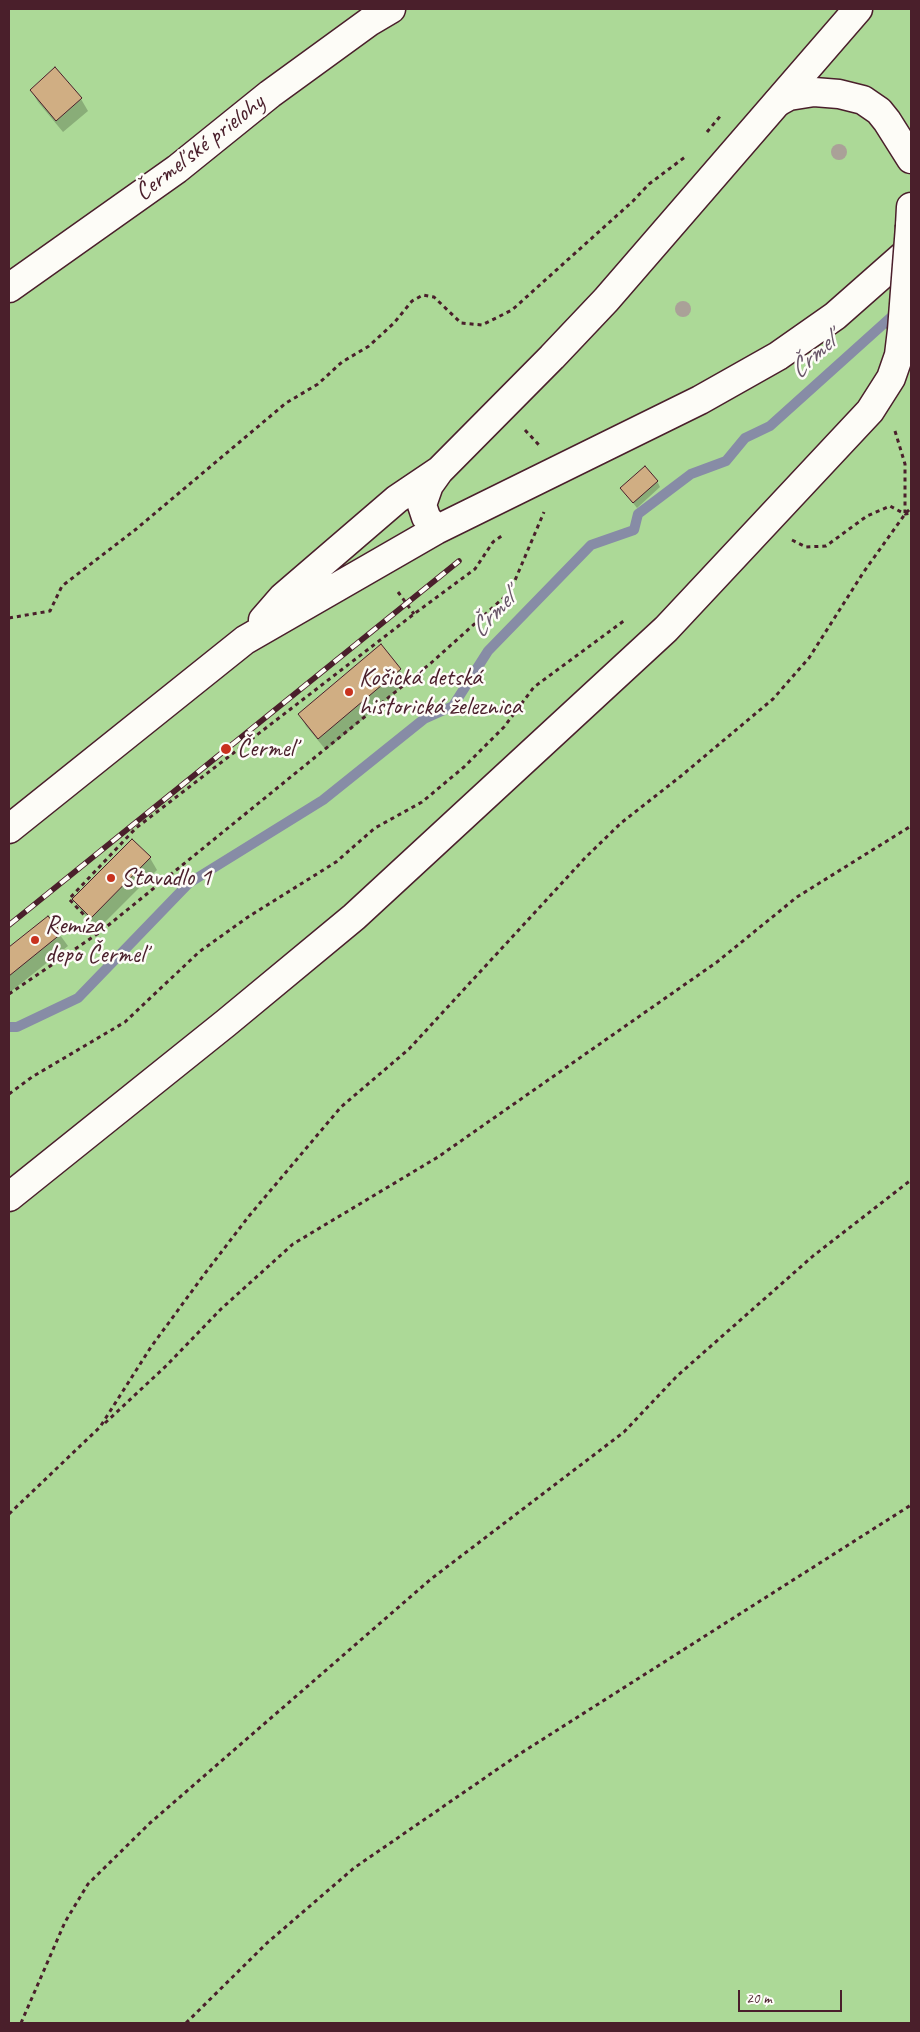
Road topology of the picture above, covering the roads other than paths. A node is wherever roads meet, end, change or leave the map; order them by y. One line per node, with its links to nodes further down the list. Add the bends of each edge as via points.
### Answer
1 (391, 9): 6 (main road, Čermeľské prielohy, via 270,94 177,169)
2 (858, 9): 3 (main road)
3 (778, 102): 4 (main road, via 789,96 814,92 863,100 879,111); 7 (main road, via 606,300)
4 (911, 159)
5 (911, 228): 8 (main road, via 835,316 778,356 700,400); 11 (main road, bridge, via 902,330 895,366 877,401 857,426 666,629 354,917)
6 (9, 288)
7 (440, 470): 8 (main road, via 429,484 422,505); 9 (main road, via 397,499 284,597)
8 (436, 530): 9 (main road)
9 (245, 640): 10 (main road)
10 (9, 829)
11 (9, 1197)

